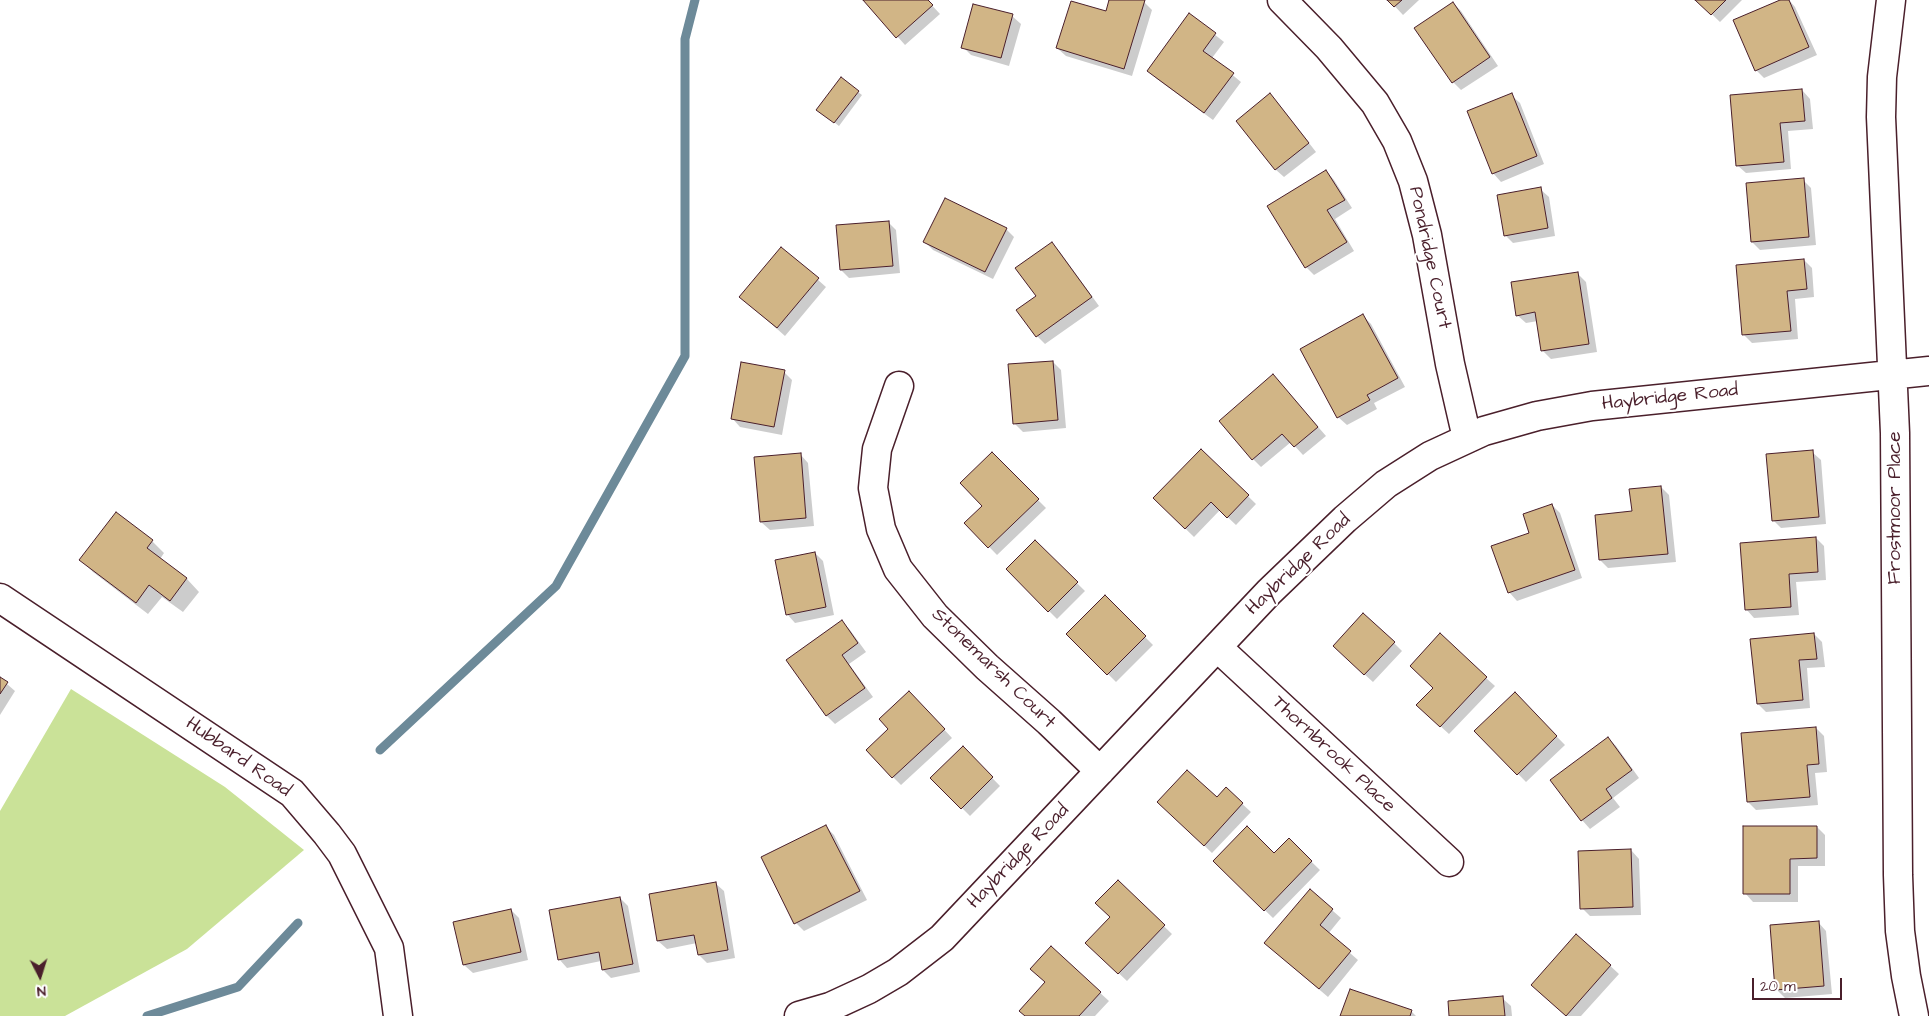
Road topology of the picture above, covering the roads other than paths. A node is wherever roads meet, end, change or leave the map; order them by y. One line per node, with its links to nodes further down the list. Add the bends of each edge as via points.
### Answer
1 (1282, 0): 6 (street, Pondridge Court, via 1375,103 1397,141 1413,181 1427,235)
2 (1891, 0): 4 (street, Frostmoor Place, via 1881,117)
3 (1929, 372): 4 (street, Haybridge Road)
4 (1894, 375): 6 (street, Haybridge Road, via 1592,406 1537,416); 13 (street, Frostmoor Place, via 1898,875 1900,931)
5 (898, 386): 9 (street, Stonemarsh Court, via 877,449 873,488 881,529 898,569 935,616)
6 (1467, 438): 8 (street, Haybridge Road, via 1430,456 1386,484 1269,592)
7 (0, 598): 11 (street, Hubbard Road, via 292,793 342,854 389,948)
8 (1217, 647): 9 (street, Haybridge Road); 10 (street, Thornbrook Place)
9 (1100, 771): 12 (street, Haybridge Road, via 926,952 869,989)
10 (1449, 862)
11 (398, 1016)
12 (799, 1016)
13 (1914, 1016)

